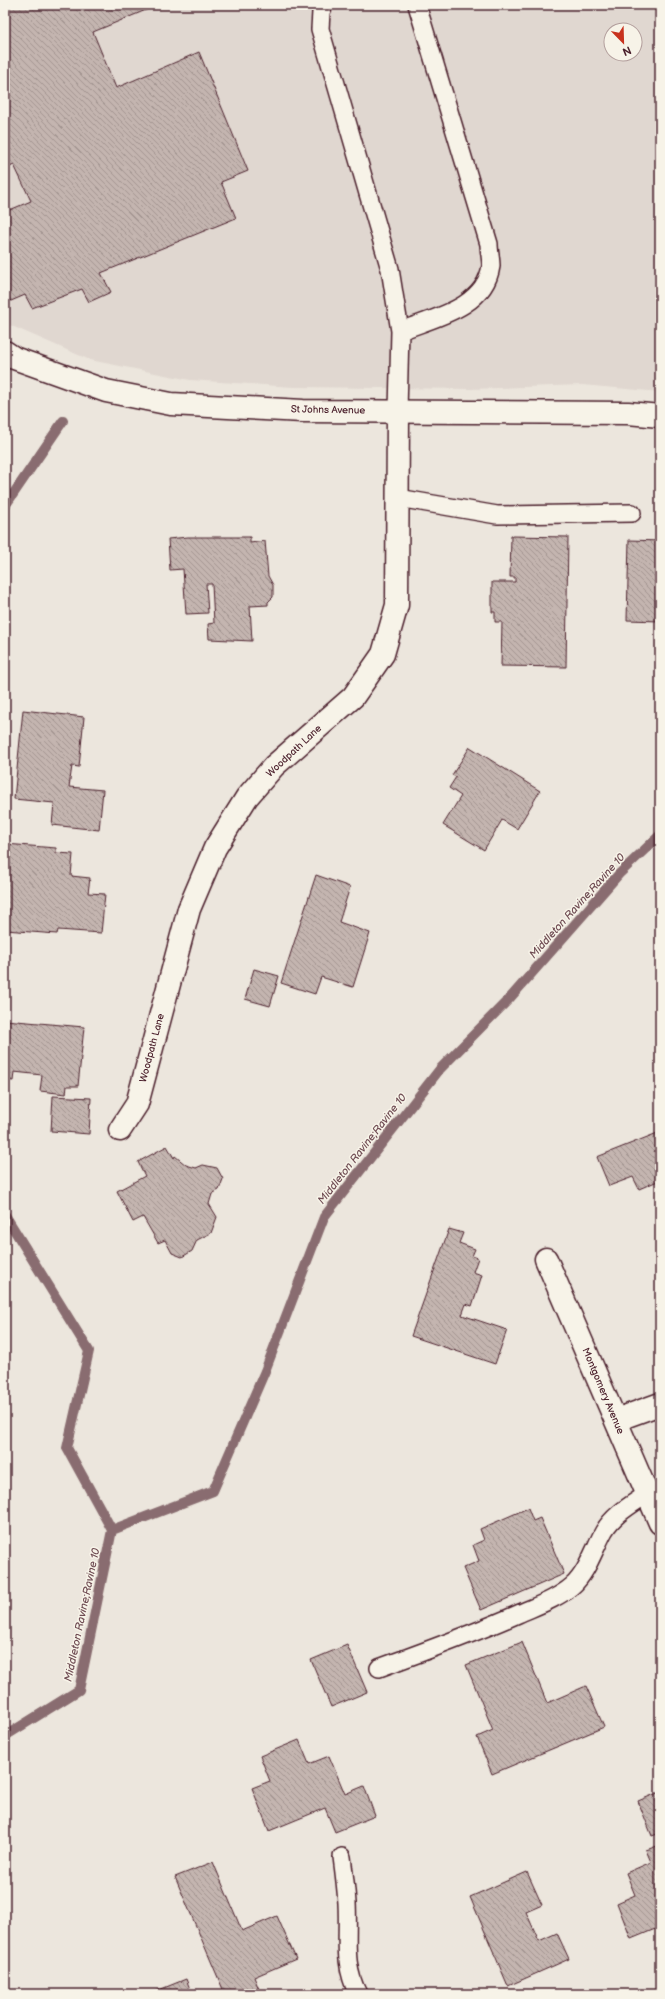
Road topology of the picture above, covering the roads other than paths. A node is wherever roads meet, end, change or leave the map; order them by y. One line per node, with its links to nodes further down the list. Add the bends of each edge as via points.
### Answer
1 (324, 5): 3 (lane, via 320,29 390,269)
2 (417, 5): 3 (lane, via 489,244 491,265 486,282 473,299 455,310)
3 (400, 331): 5 (lane)
4 (5, 352): 5 (street, St Johns Avenue, via 14,358 106,391 171,404 303,411)
5 (398, 411): 6 (street, St Johns Avenue, via 628,413); 7 (street, Woodpath Lane)
6 (660, 416)
7 (398, 498): 8 (lane, via 497,515); 9 (street, Woodpath Lane, via 396,605 383,654 353,697 274,766 252,792 215,848 189,910 137,1104)
8 (632, 513)
9 (120, 1130)
10 (546, 1260): 12 (street, Montgomery Avenue)
11 (660, 1404): 12 (street)
12 (616, 1420): 13 (street, Montgomery Avenue)
13 (647, 1494): 14 (street, Montgomery Avenue); 15 (lane, via 613,1519 583,1571 573,1585 561,1594 492,1626)
14 (660, 1524)
15 (380, 1668)
16 (342, 1857): 17 (lane, via 347,1904 346,1948 350,1980)
17 (358, 1994)

